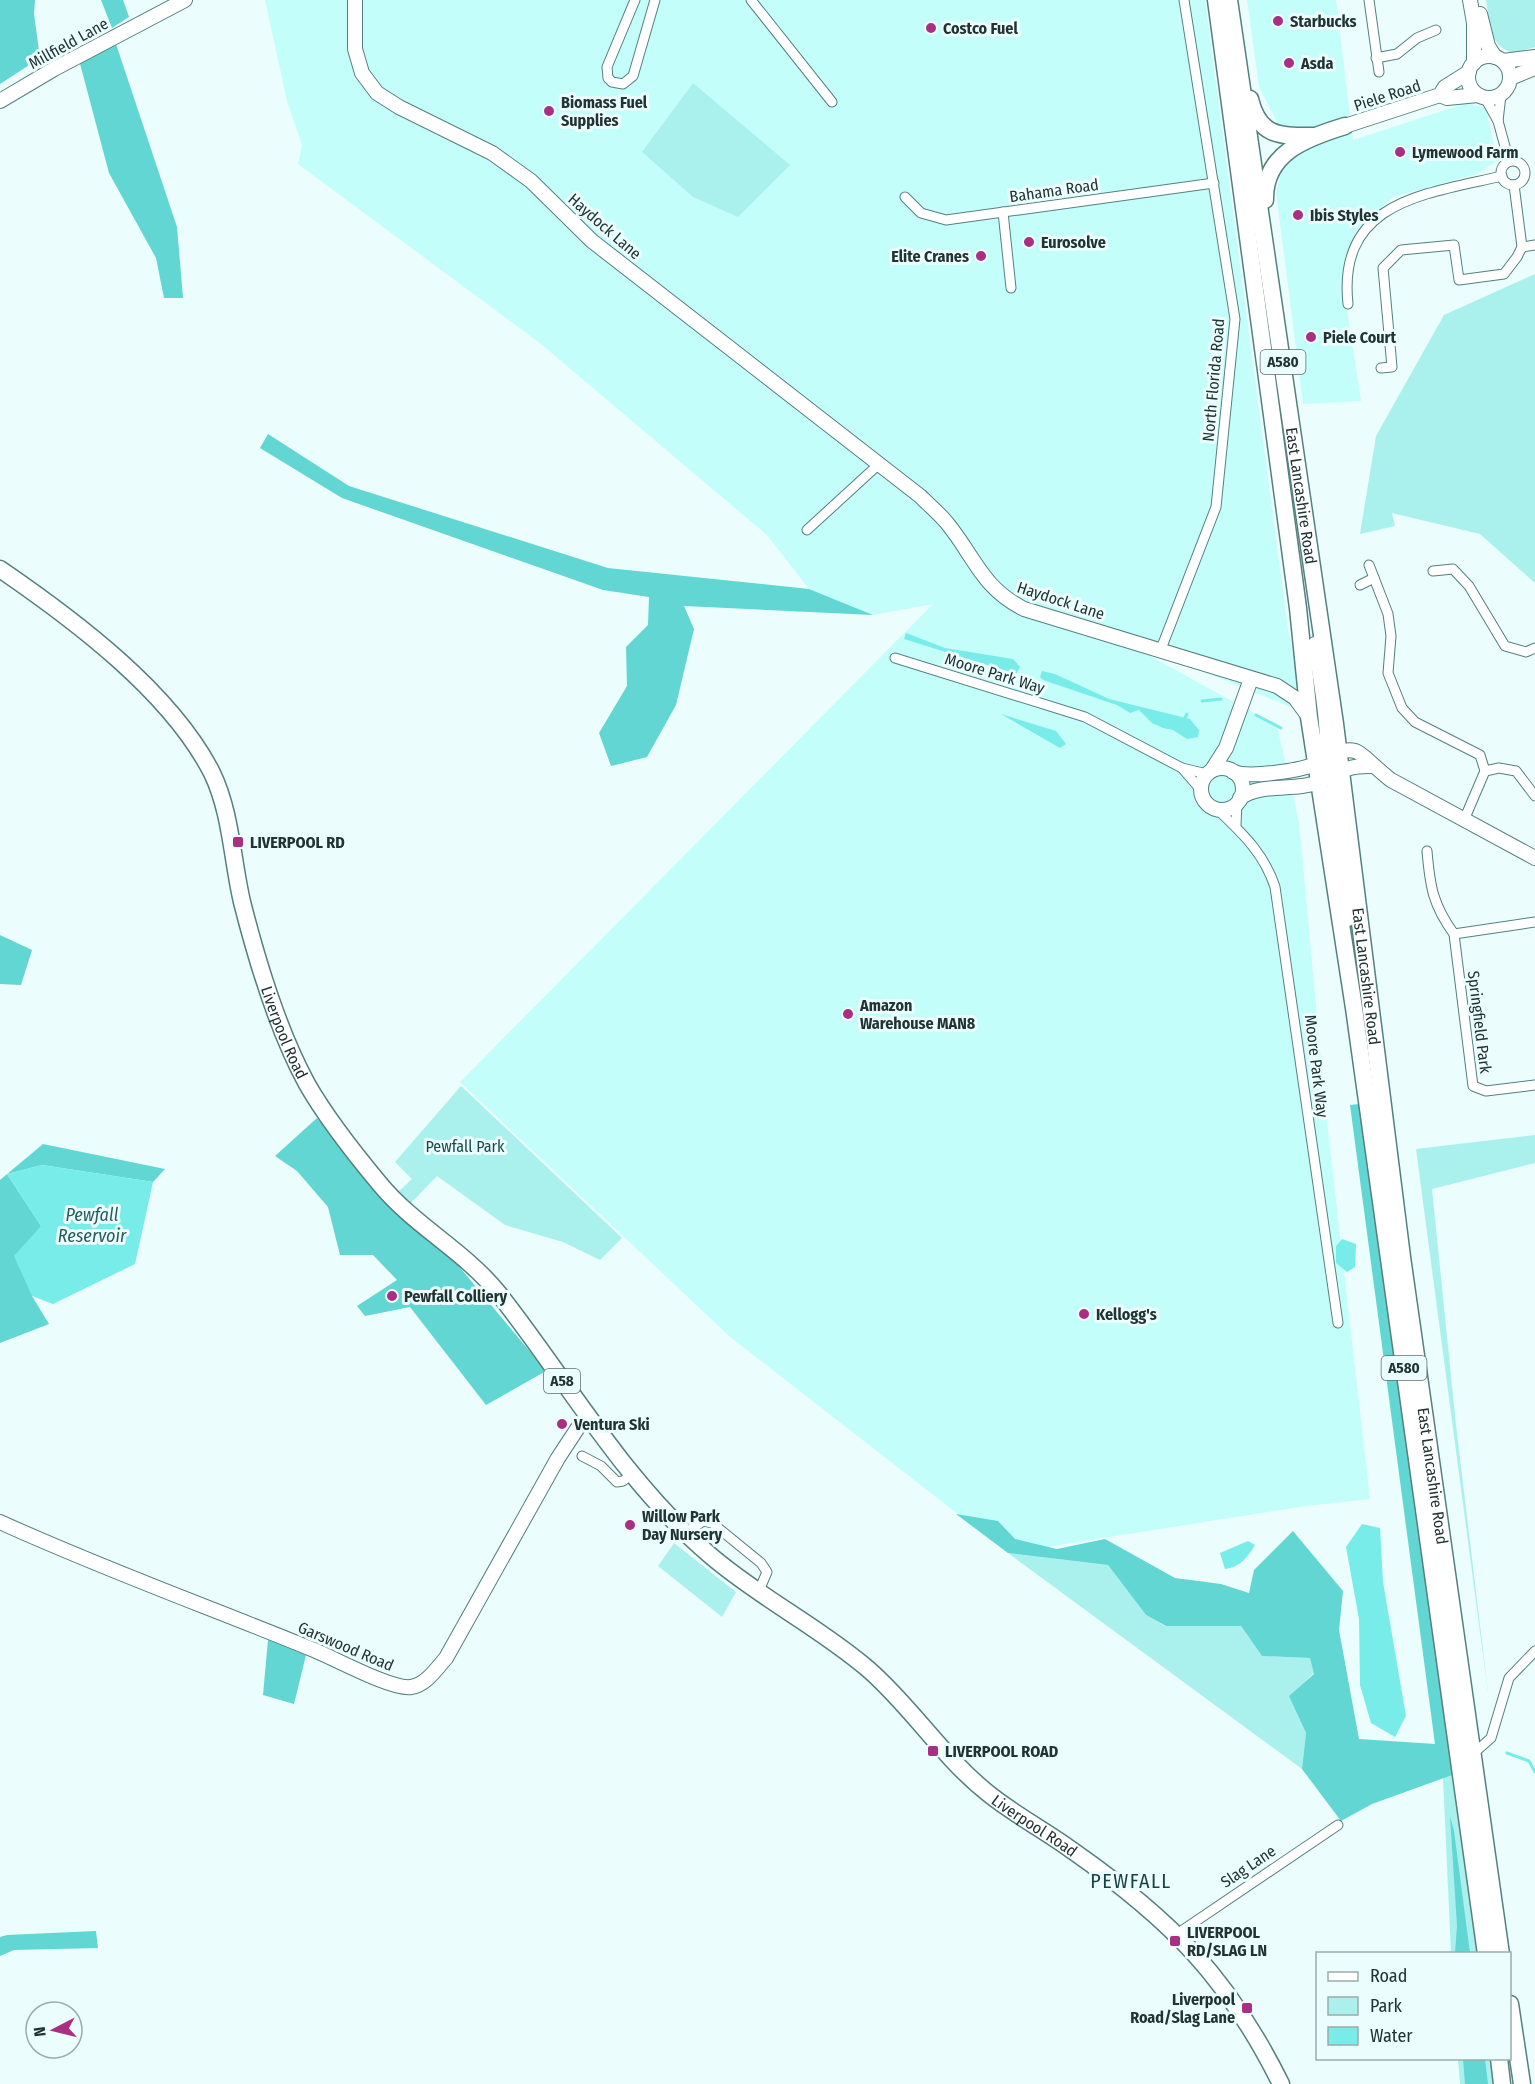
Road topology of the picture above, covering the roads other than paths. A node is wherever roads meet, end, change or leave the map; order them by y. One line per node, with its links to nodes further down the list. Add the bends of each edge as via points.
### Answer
1 (185, 0): 23 (street, Millfield Lane)
2 (355, 0): 41 (street, Haydock Lane, via 355,49 362,73 376,93 492,153 531,181 592,241)
3 (635, 0): 4 (street, via 607,67 608,78 617,84 633,76)
4 (655, 0)
5 (751, 0): 24 (street)
6 (1184, 0): 31 (street, North Florida Road)
7 (1216, 0): 51 (highway, East Lancashire Road / A580)
8 (1369, 0): 14 (street)
9 (1470, 0): 16 (street, via 1474,23)
10 (1476, 0): 15 (street, via 1488,46)
11 (1230, 6): 27 (highway, via 1253,111 1267,129 1281,137); 35 (highway, East Lancashire Road / A580)
12 (1436, 30): 14 (street, via 1417,38 1397,54)
13 (1535, 57): 15 (street)
14 (1376, 58): 18 (street)
15 (1499, 59): 16 (street, via 1484,57); 19 (street)
16 (1471, 67): 20 (street, Piele Road); 22 (street, via 1469,84)
17 (1535, 68): 19 (street)
18 (1379, 72)
19 (1510, 78): 21 (street)
20 (1440, 94): 22 (street, Piele Road, via 1448,98); 26 (street, Piele Road)
21 (1501, 95): 22 (street); 25 (street)
22 (1481, 97): 25 (street)
23 (0, 101)
24 (832, 102)
25 (1498, 121): 28 (street)
26 (1345, 126): 27 (highway)
27 (1313, 136): 35 (highway, via 1288,150 1269,173 1265,191)
28 (1509, 161): 29 (street, via 1520,162); 30 (street)
29 (1530, 171): 32 (street)
30 (1502, 176): 32 (street); 39 (street, via 1405,200 1378,215 1361,236 1348,266)
31 (1215, 183): 34 (street, Bahama Road); 49 (street, North Florida Road, via 1236,319 1216,507)
32 (1514, 185): 37 (street)
33 (905, 197): 34 (street, Bahama Road, via 921,213 936,219)
34 (1003, 212): 38 (street)
35 (1266, 243): 56 (highway, East Lancashire Road / A580, via 1309,542)
36 (1535, 245): 37 (street)
37 (1522, 247): 40 (street, via 1504,274 1459,280 1454,245 1401,250 1391,257 1383,268 1392,367)
38 (1011, 288)
39 (1348, 304)
40 (1381, 368)
41 (879, 464): 42 (street); 49 (street, Haydock Lane, via 946,522 989,585 1005,599 1024,609)
42 (807, 530)
43 (1369, 565): 46 (street)
44 (0, 569): 77 (highway, Liverpool Road / A58, via 58,609 114,656 150,691 196,747 218,788 249,926 287,1038 309,1087 381,1186 498,1293)
45 (1433, 571): 48 (street, via 1453,569 1469,586 1506,646 1526,652)
46 (1374, 578): 47 (street); 61 (street, via 1390,626 1388,673 1402,708 1414,722 1480,755)
47 (1359, 585)
48 (1535, 648)
49 (1161, 649): 52 (street, Haydock Lane)
50 (895, 658): 58 (street, Moore Park Way, via 1085,717)
51 (1305, 670): 53 (street, via 1294,684); 54 (highway, East Lancashire Road / A580)
52 (1251, 679): 53 (street, Haydock Lane); 55 (street)
53 (1276, 686): 54 (street, Haydock Lane, via 1295,698)
54 (1309, 717): 56 (highway, East Lancashire Road / A580)
55 (1226, 748): 59 (street); 62 (street)
56 (1328, 758): 57 (street, via 1354,750); 59 (street, via 1252,774); 60 (highway, East Lancashire Road / A580); 63 (highway, East Lancashire Road / A580)
57 (1372, 766): 60 (street); 68 (street)
58 (1182, 768): 62 (street, Moore Park Way); 64 (street, Moore Park Way)
59 (1231, 770): 62 (street); 66 (street, via 1241,781)
60 (1337, 771): 63 (street); 74 (street, via 1336,826 1350,933); 84 (highway, East Lancashire Road / A580)
61 (1485, 771): 65 (street, via 1516,771); 68 (street)
62 (1210, 772): 64 (street)
63 (1318, 782): 66 (street, via 1254,791); 74 (highway, East Lancashire Road / A580)
64 (1201, 790): 67 (street, via 1204,800)
65 (1535, 796)
66 (1239, 801): 67 (street, via 1228,809); 69 (street)
67 (1216, 809): 69 (street, Moore Park Way)
68 (1464, 820): 71 (street)
69 (1236, 825): 76 (street, Moore Park Way, via 1265,862 1275,887)
70 (1426, 851): 73 (street, Springfield Park, via 1430,890 1440,915)
71 (1535, 858)
72 (1535, 922): 73 (street)
73 (1454, 934): 75 (street, Springfield Park, via 1473,1086 1486,1091)
74 (1346, 953): 84 (highway, East Lancashire Road / A580)
75 (1535, 1085)
76 (1338, 1323)
77 (588, 1418): 79 (highway, Liverpool Road / A58); 80 (street, Garswood Road, via 558,1458 446,1658 428,1678 412,1687 392,1684 76,1557)
78 (584, 1470): 79 (street, via 585,1458 602,1466 619,1482)
79 (632, 1474): 81 (highway, Liverpool Road / A58)
80 (0, 1522)
81 (686, 1533): 82 (highway, Liverpool Road / A58); 82 (street, via 703,1521 712,1523 761,1563 766,1572)
82 (758, 1593): 86 (highway, Liverpool Road / A58, via 865,1667 975,1783 1090,1863)
83 (1535, 1651): 84 (street, via 1509,1678 1491,1738)
84 (1471, 1761): 87 (highway, East Lancashire Road / A580); 88 (highway, East Lancashire Road / A580)
85 (1338, 1825): 86 (street, Slag Lane)
86 (1177, 1934): 91 (highway, Liverpool Road / A58, via 1235,2002)
87 (1486, 1952)
88 (1502, 1952)
89 (1511, 2016): 93 (highway)
90 (1499, 2060): 92 (highway)
91 (1281, 2084)
92 (1502, 2084)
93 (1522, 2084)

